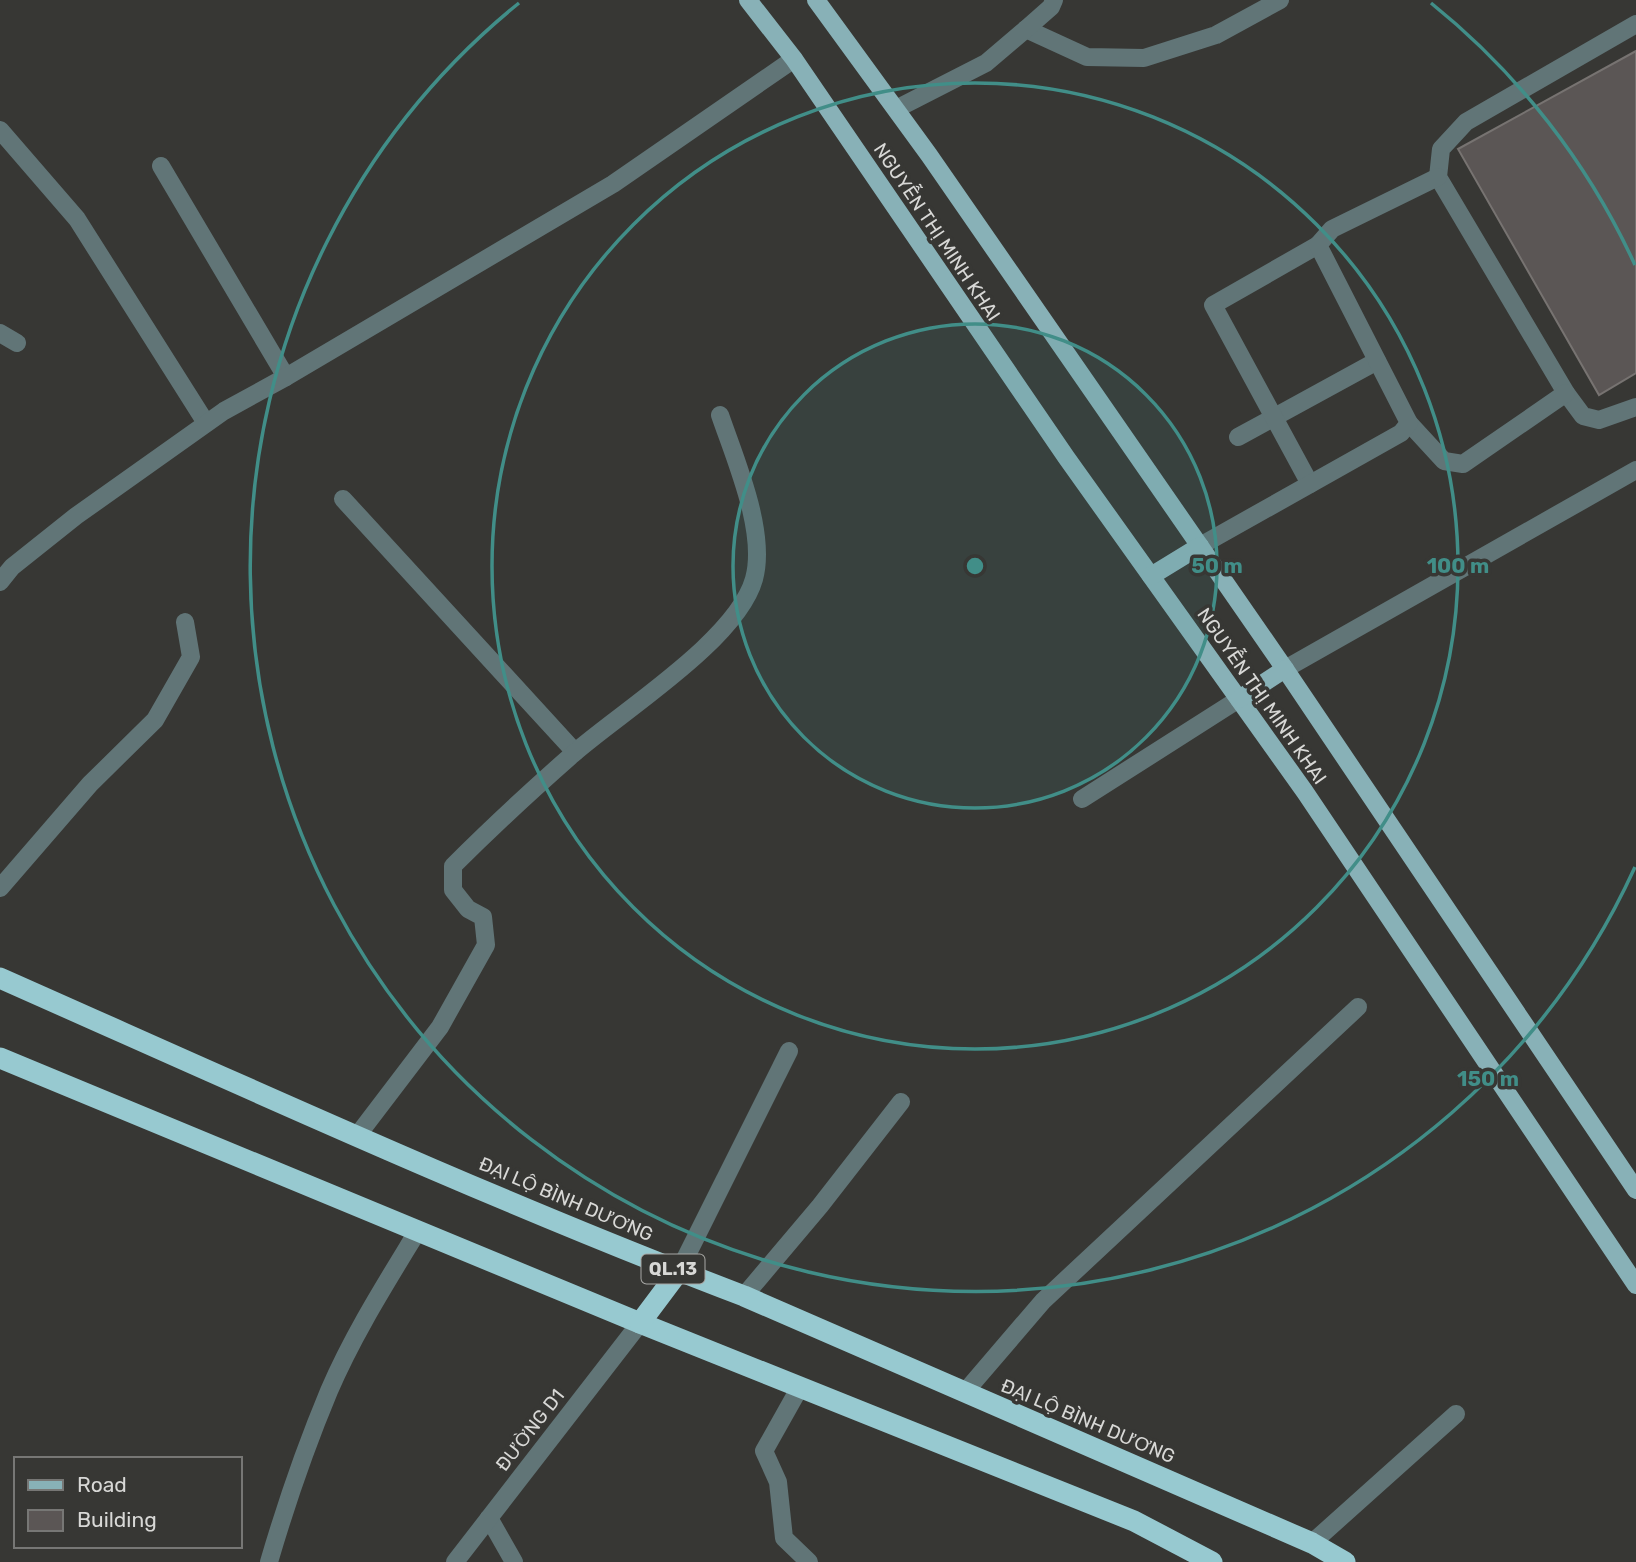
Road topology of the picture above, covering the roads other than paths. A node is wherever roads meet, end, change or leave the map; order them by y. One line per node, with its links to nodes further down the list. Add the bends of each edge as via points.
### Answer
1 (748, 0): 7 (main road, NGUYỄN THỊ MINH KHAI)
2 (817, 0): 8 (main road, NGUYỄN THỊ MINH KHAI)
3 (1055, 0): 6 (street)
4 (1280, 0): 6 (street, via 1216,34 1144,58 1087,57)
5 (1636, 24): 11 (street, via 1466,122 1441,149)
6 (1026, 29): 8 (street, via 986,63)
7 (794, 59): 16 (street, via 613,184); 28 (main road, NGUYỄN THỊ MINH KHAI)
8 (896, 109): 27 (main road, NGUYỄN THỊ MINH KHAI)
9 (0, 130): 21 (street, via 77,219)
10 (161, 166): 16 (street)
11 (1438, 177): 12 (street, via 1332,229); 17 (street)
12 (1318, 245): 15 (street); 20 (street, via 1213,304)
13 (0, 332): 14 (street)
14 (17, 343)
15 (1377, 361): 20 (street); 22 (street)
16 (286, 377): 21 (street)
17 (1566, 393): 18 (street, via 1583,416 1599,420); 22 (street, via 1463,464 1444,461)
18 (1636, 407)
19 (720, 415): 33 (street, via 752,511 755,578 741,608 715,638)
20 (1272, 418): 23 (street); 25 (street)
21 (206, 423): 29 (street, via 76,516)
22 (1409, 423): 25 (street, via 1401,433)
23 (1238, 437)
24 (1636, 470): 31 (street)
25 (1310, 484): 27 (street)
26 (343, 499): 33 (street)
27 (1200, 546): 28 (main road); 31 (main road, NGUYỄN THỊ MINH KHAI)
28 (1151, 576): 32 (main road, NGUYỄN THỊ MINH KHAI)
29 (0, 582)
30 (185, 622): 35 (street, via 191,657 155,720 90,784)
31 (1285, 669): 32 (main road); 42 (main road, NGUYỄN THỊ MINH KHAI)
32 (1239, 699): 34 (street); 45 (main road, NGUYỄN THỊ MINH KHAI)
33 (575, 752): 41 (street, via 453,866 453,890 468,909 484,918 486,945 440,1027)
34 (1082, 799)
35 (0, 888)
36 (0, 978): 41 (highway, ĐẠI LỘ BÌNH DƯƠNG / QL.13)
37 (1358, 1007): 49 (street, via 1043,1301)
38 (789, 1051): 44 (street)
39 (0, 1059): 43 (highway)
40 (901, 1102): 46 (street)
41 (357, 1136): 44 (highway, ĐẠI LỘ BÌNH DƯƠNG / QL.13)
42 (1633, 1177)
43 (417, 1232): 47 (highway); 53 (street, via 330,1389)
44 (679, 1271): 46 (highway, ĐẠI LỘ BÌNH DƯƠNG / QL.13); 47 (highway)
45 (1636, 1285)
46 (744, 1296): 49 (highway, ĐẠI LỘ BÌNH DƯƠNG / QL.13)
47 (640, 1323): 48 (highway); 51 (street, ĐƯỜNG D1)
48 (800, 1387): 56 (street, via 764,1451 778,1482 784,1538); 57 (highway, via 1134,1521)
49 (964, 1392): 52 (highway, ĐẠI LỘ BÌNH DƯƠNG / QL.13)
50 (1456, 1414): 52 (street)
51 (489, 1518): 54 (street, ĐƯỜNG D1); 55 (street)
52 (1312, 1544): 58 (highway, ĐẠI LỘ BÌNH DƯƠNG / QL.13)
53 (269, 1562)
54 (455, 1562)
55 (514, 1562)
56 (809, 1562)
57 (1212, 1562)
58 (1345, 1562)

